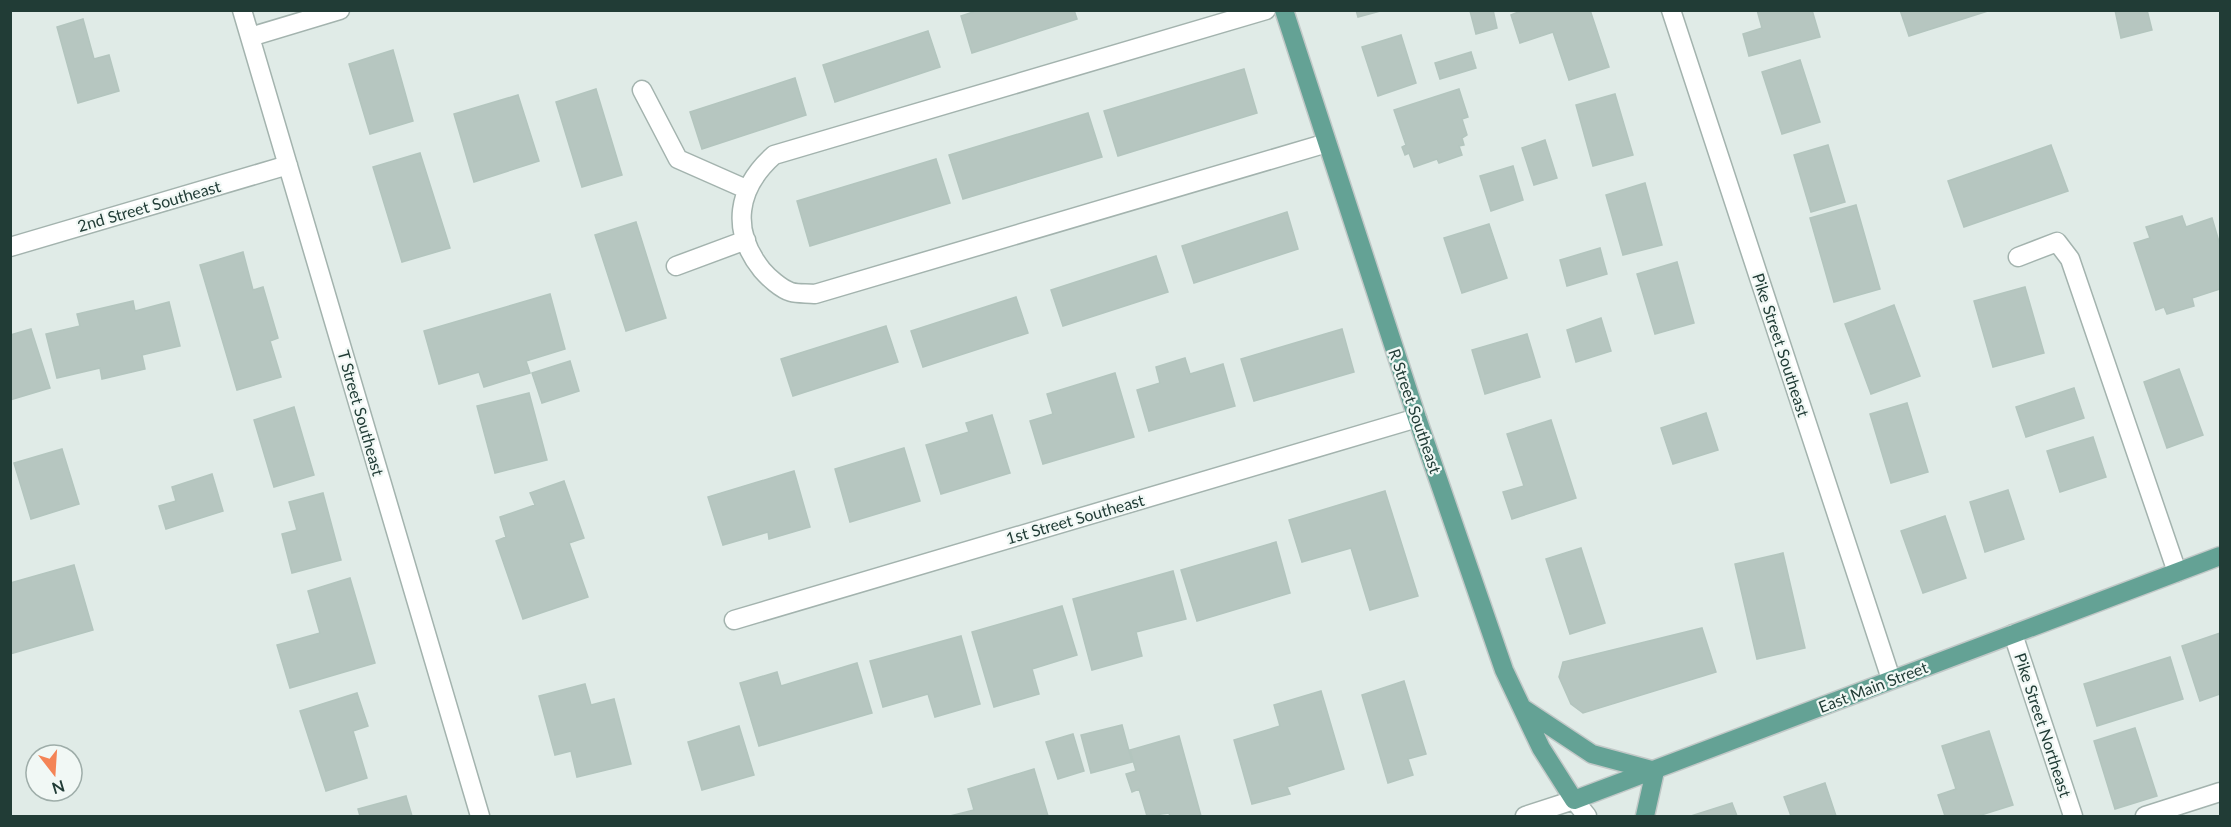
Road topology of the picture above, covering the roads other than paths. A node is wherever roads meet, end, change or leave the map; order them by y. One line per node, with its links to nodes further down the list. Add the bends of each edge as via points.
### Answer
1 (242, 10): 6 (street, T Street Southeast)
2 (340, 10): 6 (street)
3 (1266, 10): 10 (street, via 774,155)
4 (1284, 10): 8 (main road, R Street Southeast)
5 (1671, 10): 20 (street, Pike Street Southeast)
6 (250, 37): 9 (street, T Street Southeast)
7 (642, 90): 10 (street, via 678,159)
8 (1327, 142): 11 (street, via 814,294 790,292 766,275 751,256); 15 (main road, R Street Southeast)
9 (288, 165): 12 (street, 2nd Street Southeast); 25 (street, T Street Southeast)
10 (746, 189): 11 (street, via 740,224)
11 (746, 240): 14 (street)
12 (10, 247)
13 (2018, 256): 17 (street, via 2056,242 2070,259)
14 (676, 266)
15 (1416, 418): 18 (street, 1st Street Southeast); 21 (main road, R Street Southeast, via 1504,670)
16 (2220, 556): 17 (main road, East Main Street)
17 (2177, 572): 19 (main road, East Main Street)
18 (734, 620)
19 (2013, 634): 20 (main road, East Main Street); 29 (street, Pike Street Northeast)
20 (1891, 679): 22 (main road, East Main Street)
21 (1523, 708): 22 (main road, via 1592,754); 24 (main road, R Street Southeast, via 1541,748)
22 (1655, 771): 24 (main road, East Main Street); 28 (main road)
23 (2220, 792): 30 (street)
24 (1574, 801): 26 (street, East Main Street); 27 (street)
25 (480, 816)
26 (1525, 816)
27 (1587, 816)
28 (1645, 816)
29 (2073, 816)
30 (2145, 816)

